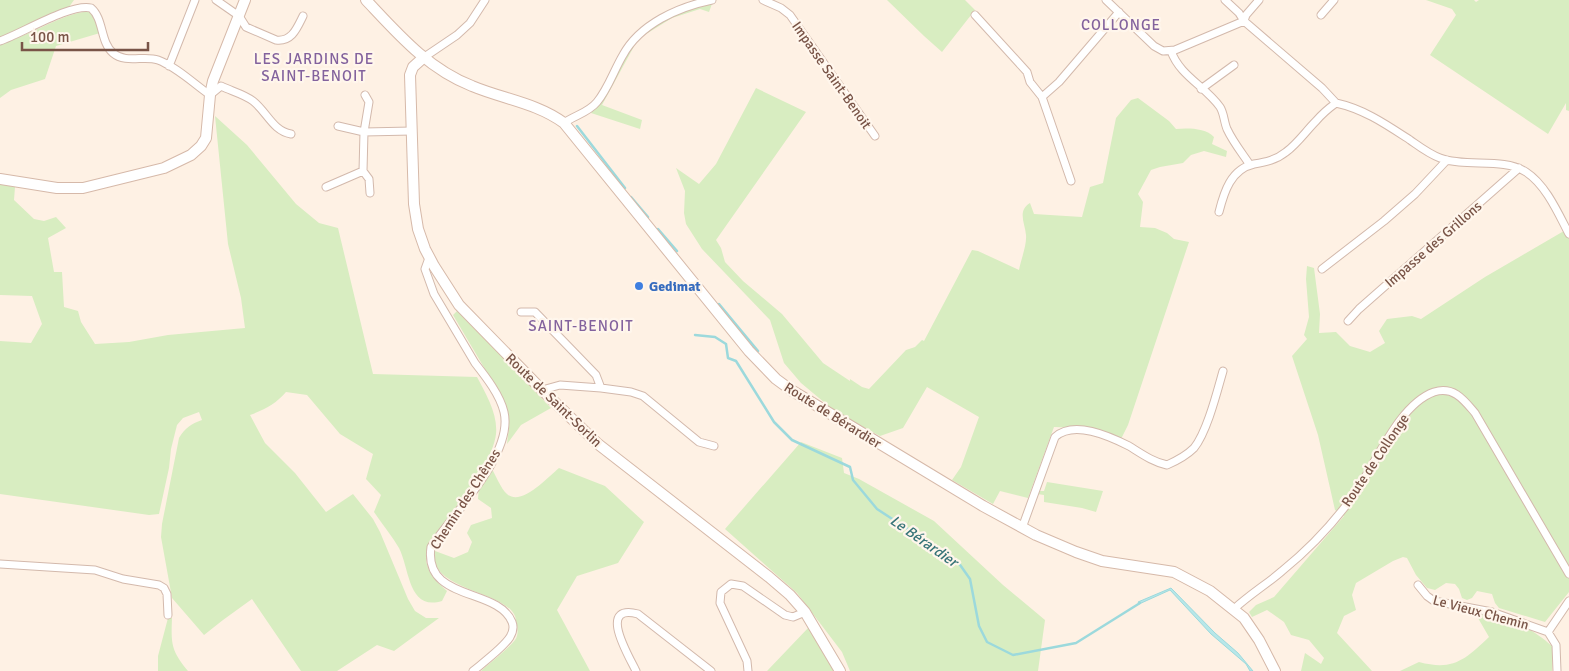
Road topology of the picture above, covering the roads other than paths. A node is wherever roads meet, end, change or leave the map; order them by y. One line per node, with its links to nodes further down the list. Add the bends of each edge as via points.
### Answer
1 (195, 0): 22 (street)
2 (216, 0): 15 (street)
3 (245, 0): 15 (street)
4 (366, 0): 20 (street, Route de Bérardier)
5 (485, 0): 20 (street, via 470,23)
6 (712, 0): 28 (street, via 675,12 640,34 624,54 596,102 588,110)
7 (763, 0): 33 (street, Impasse Saint-Benoit, via 790,15)
8 (1106, 0): 12 (street)
9 (1224, 0): 17 (street)
10 (1259, 0): 17 (street)
11 (1334, 0): 14 (street)
12 (1119, 12): 19 (street, via 1154,46); 26 (street, via 1059,82)
13 (975, 15): 26 (street, via 1027,72 1030,82)
14 (1320, 15)
15 (239, 16): 16 (street, via 246,27 276,40 291,37); 24 (street)
16 (303, 16)
17 (1244, 21): 19 (street); 27 (street)
18 (0, 41): 22 (street, via 35,24 87,7 96,14 112,53 122,58 155,59)
19 (1171, 52): 23 (street, via 1176,64)
20 (423, 58): 28 (street, Route de Bérardier, via 470,86 543,110); 30 (street, Route de Saint-Sorlin, via 411,71)
21 (1234, 65): 23 (street)
22 (169, 66): 24 (street)
23 (1202, 89): 35 (street, via 1216,102 1226,128)
24 (210, 95): 32 (street, via 221,86 253,101 282,132); 38 (street, via 206,138 201,146 191,155 164,168 83,188 68,189)
25 (365, 95): 31 (street, via 369,102)
26 (1042, 97): 39 (street)
27 (1336, 102): 34 (street, via 1379,120 1430,153); 35 (street, via 1288,151 1271,161)
28 (564, 122): 52 (street, Route de Bérardier, via 750,351 776,378 804,400)
29 (338, 126): 31 (street)
30 (412, 131): 31 (street); 44 (street, Route de Saint-Sorlin, via 415,216)
31 (364, 132): 37 (street)
32 (291, 134)
33 (875, 136)
34 (1447, 160): 36 (street); 45 (street, via 1415,194)
35 (1250, 165): 42 (street, via 1234,175)
36 (1519, 168): 43 (street, via 1541,186); 47 (street, Impasse des Grillons)
37 (363, 171): 40 (street); 41 (street, via 369,180)
38 (0, 179)
39 (1071, 181)
40 (326, 187)
41 (370, 193)
42 (1219, 212)
43 (1569, 234)
44 (430, 258): 50 (street, Route de Saint-Sorlin, via 459,305); 61 (street, Chemin des Chênes, via 425,269 434,294 504,412 504,432 498,452 466,502 438,537 430,555 434,570 444,581 502,609 512,621 509,639)
45 (1322, 269)
46 (522, 312): 49 (street, via 535,312 596,375)
47 (1348, 321)
48 (1223, 371): 52 (street, via 1212,410 1196,444 1168,465 1096,433 1066,430 1059,433)
49 (601, 388): 50 (street, via 560,385); 51 (street, via 643,396 699,442)
50 (542, 390): 58 (street, Route de Saint-Sorlin, via 598,444 769,576)
51 (714, 446)
52 (1022, 528): 57 (street, Route de Bérardier, via 1102,561 1174,572 1210,591)
53 (0, 564): 59 (street, via 95,570 123,580 153,584 164,588 167,594)
54 (1569, 574): 57 (street, Route de Collonge, via 1475,414 1459,395 1440,391 1416,403 1402,417 1352,498 1317,540)
55 (1418, 585): 60 (street, Le Vieux Chemin, via 1434,601 1492,612)
56 (1569, 601): 60 (street)
57 (1234, 609): 66 (street, Route de Bérardier, via 1259,640)
58 (805, 612): 64 (street, via 793,617 785,615 743,586 725,587 720,603 747,662); 65 (street, Route de Saint-Sorlin)
59 (168, 615)
60 (1548, 632): 67 (street, via 1556,645)
61 (473, 671)
62 (636, 671): 63 (street, via 617,630 618,619 626,613 638,614)
63 (711, 671)
64 (748, 671)
65 (840, 671)
66 (1275, 671)
67 (1557, 671)

